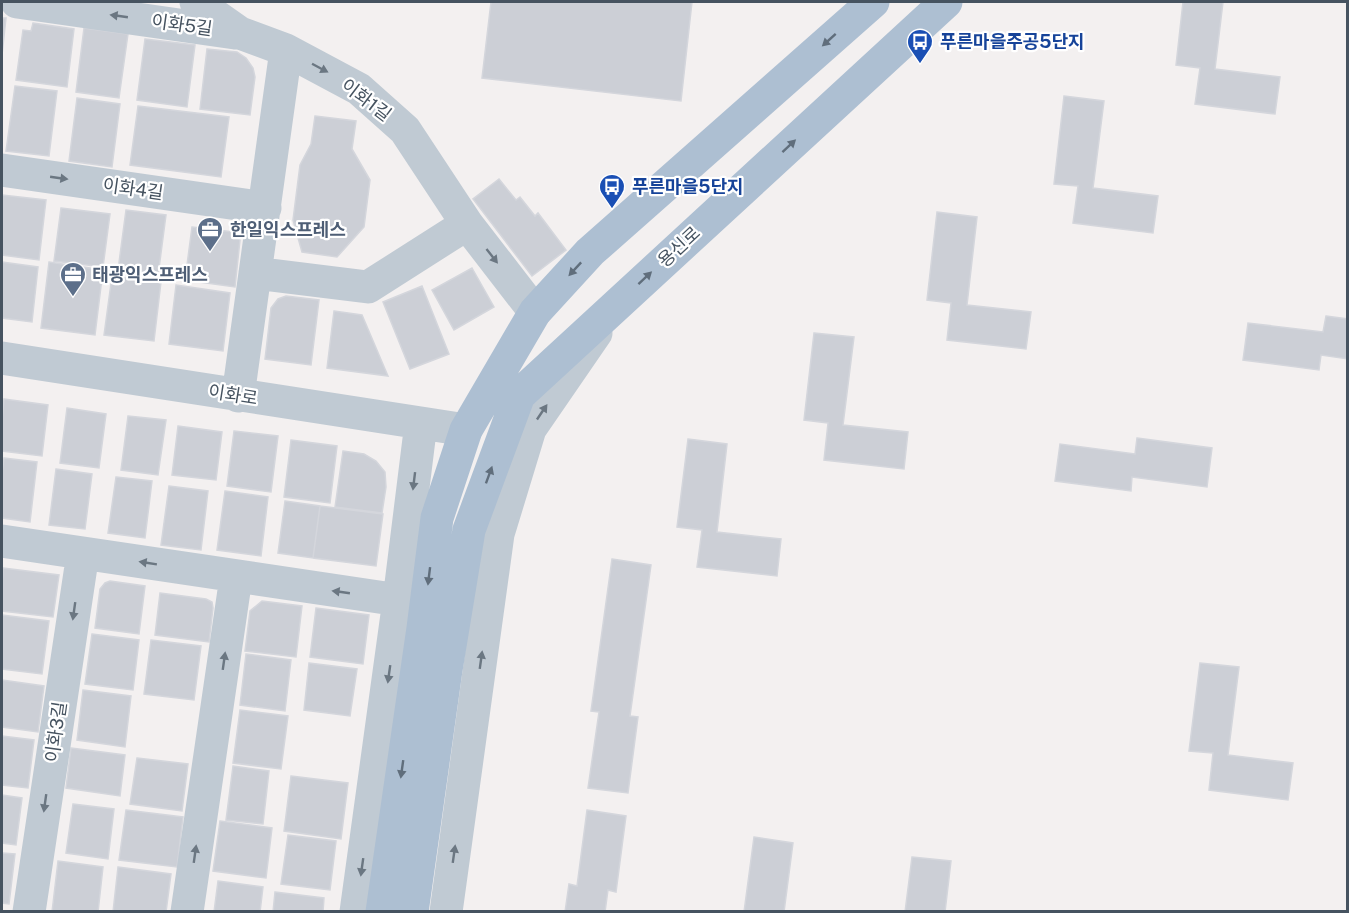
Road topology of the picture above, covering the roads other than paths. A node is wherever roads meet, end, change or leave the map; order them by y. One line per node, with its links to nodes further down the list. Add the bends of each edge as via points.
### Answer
1 (17, 2): 5 (street, 이화5길, one-way to 1)
2 (196, 2): 5 (street, 이화1길)
3 (873, 2): 12 (main road, one-way to 12, via 590,252)
4 (946, 2): 11 (main road, 용신로, one-way to 4)
5 (240, 33): 6 (street, 이화1길)
6 (286, 50): 8 (street); 9 (street, 이화1길, one-way to 9, via 358,89 405,130)
7 (2, 170): 8 (street, 이화4길, one-way to 8)
8 (265, 208): 10 (street)
9 (467, 224): 10 (street, via 368,287); 12 (street, 이화1길, one-way to 12)
10 (255, 273): 14 (street)
11 (613, 308): 25 (main road, 용신로, one-way to 11, via 469,530 519,395); 26 (street, one-way to 11, via 498,534 530,429)
12 (535, 312): 16 (main road)
13 (2, 358): 14 (street, 이화로)
14 (238, 396): 15 (street, 이화로)
15 (421, 423): 16 (street, 이화로); 20 (street, one-way to 20)
16 (466, 430): 24 (main road, one-way to 24, via 437,518)
17 (2, 541): 18 (street)
18 (83, 553): 19 (street, one-way to 18); 21 (street, 이화3길, one-way to 21)
19 (236, 576): 20 (street, one-way to 19); 22 (street, one-way to 19)
20 (399, 600): 23 (street, one-way to 23)
21 (29, 912)
22 (187, 912)
23 (356, 912)
24 (382, 912)
25 (412, 912)
26 (446, 912)

